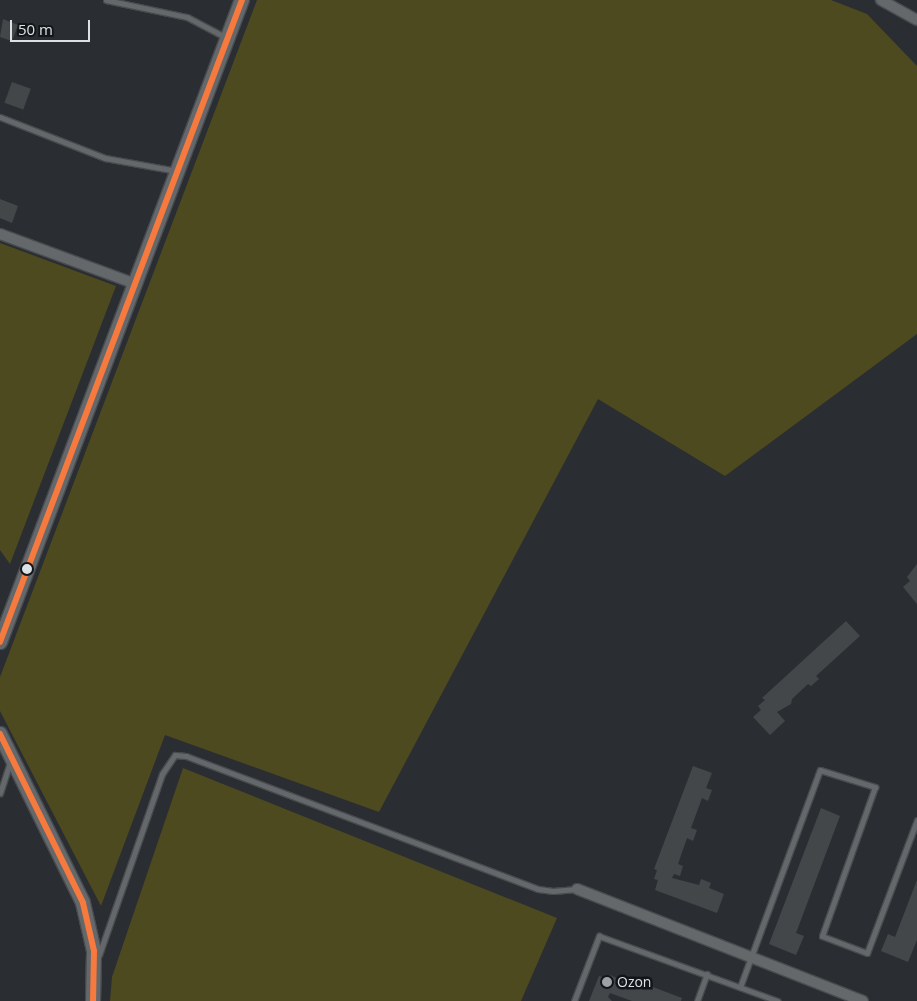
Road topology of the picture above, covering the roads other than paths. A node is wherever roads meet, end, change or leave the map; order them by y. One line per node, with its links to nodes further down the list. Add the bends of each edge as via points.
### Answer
1 (106, 0): 5 (lane, via 186,16)
2 (242, 0): 5 (main road)
3 (881, 0): 4 (street)
4 (917, 20)
5 (227, 38): 7 (main road)
6 (0, 117): 7 (lane, via 106,158)
7 (178, 171): 9 (main road)
8 (0, 234): 9 (street)
9 (136, 284): 10 (main road)
10 (0, 642)
11 (0, 734): 12 (main road)
12 (12, 758): 13 (lane); 17 (main road, via 83,903)
13 (0, 793)
14 (917, 820): 16 (lane, via 867,952 822,936 875,787 820,770)
15 (577, 889): 16 (street); 17 (lane, via 553,892 538,889 205,763 175,755 162,774)
16 (751, 958): 19 (lane); 24 (street)
17 (95, 968): 20 (main road)
18 (707, 974): 19 (lane); 21 (lane, via 599,936); 22 (lane)
19 (740, 987): 23 (lane)
20 (93, 1001)
21 (574, 1001)
22 (697, 1001)
23 (778, 1001)
24 (863, 1001)

